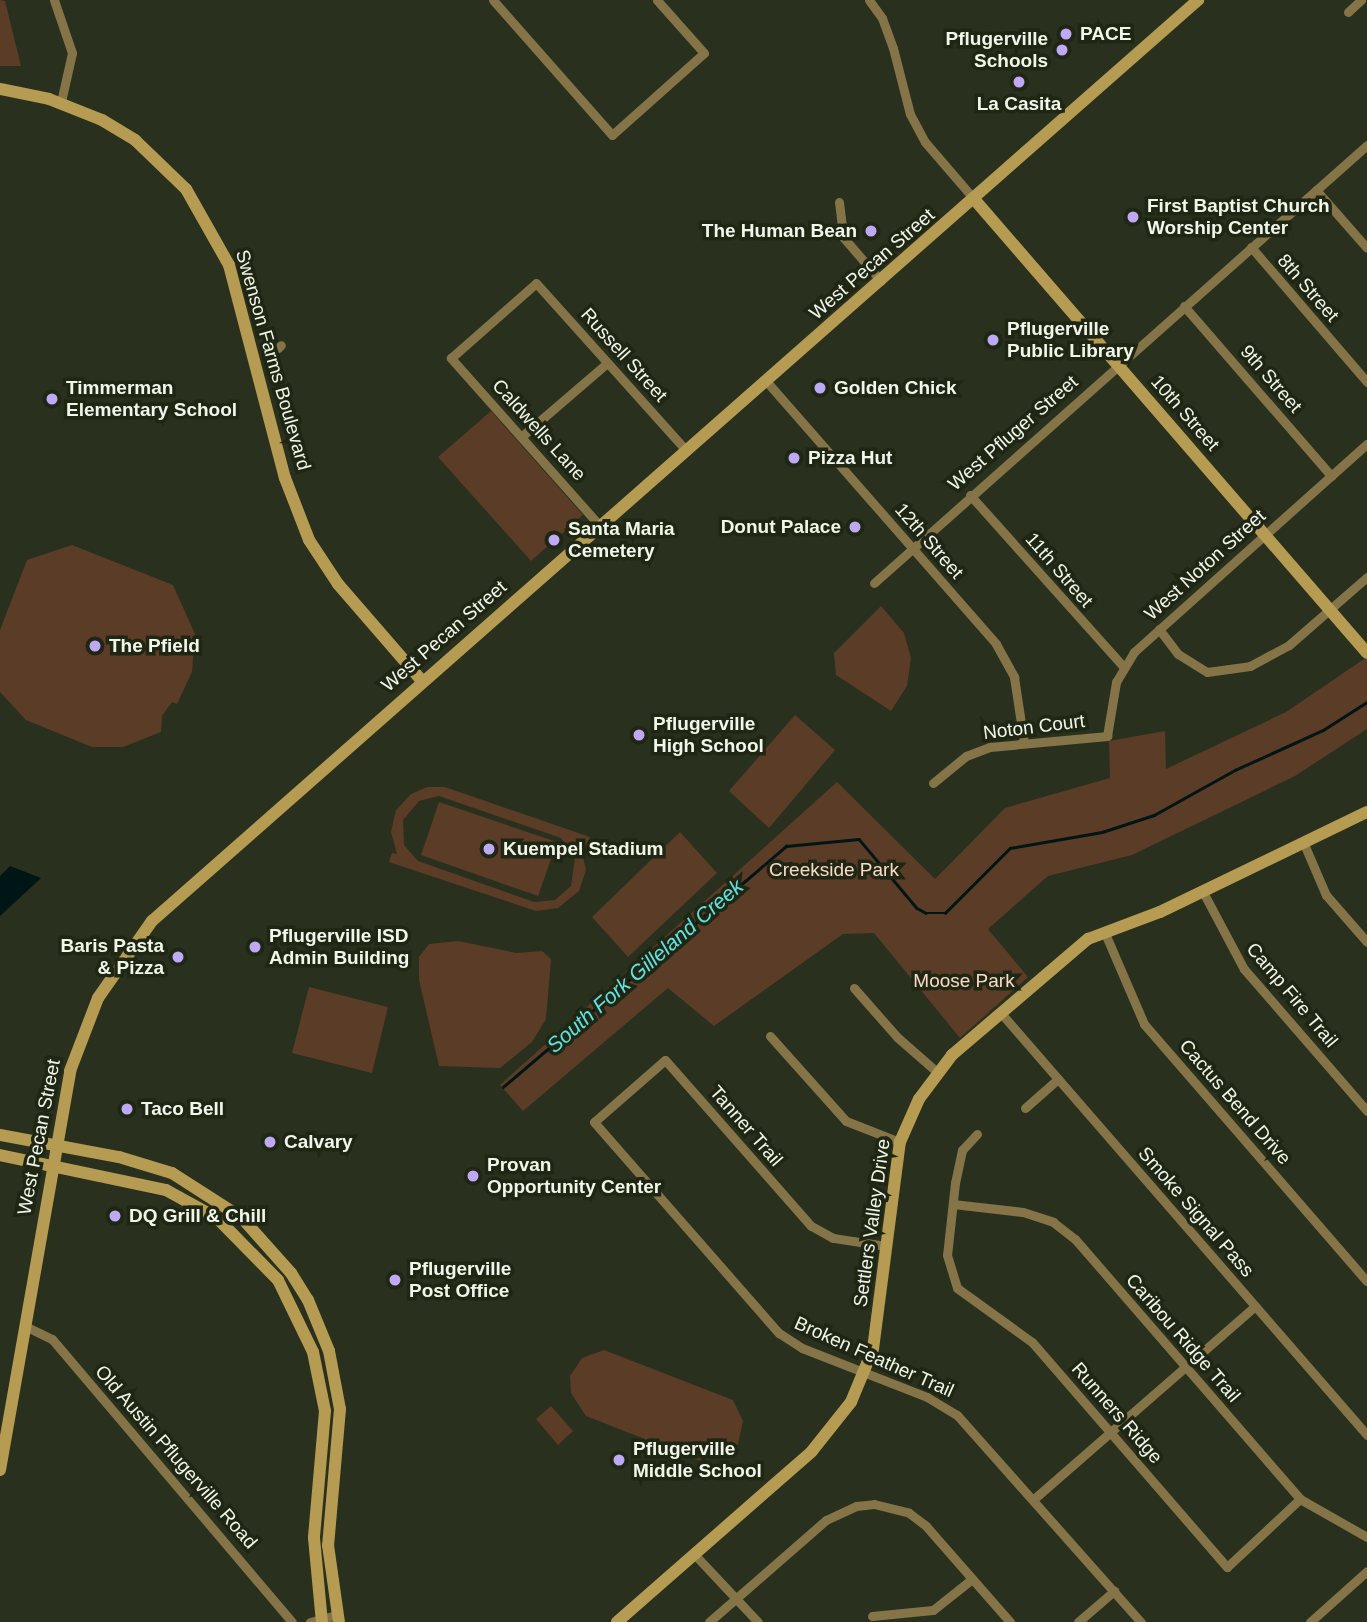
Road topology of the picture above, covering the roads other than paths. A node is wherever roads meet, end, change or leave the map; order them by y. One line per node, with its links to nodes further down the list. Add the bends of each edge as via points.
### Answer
1 (54, 0): 9 (street, via 72,53)
2 (493, 0): 3 (street, via 612,135 704,53)
3 (657, 0)
4 (869, 0): 12 (street, via 882,18 893,48 910,114 925,142)
5 (1198, 0): 12 (main road, West Pecan Street)
6 (1361, 0): 7 (street)
7 (1348, 12)
8 (0, 89): 9 (main road, Swenson Farms Boulevard)
9 (61, 102): 37 (main road, Swenson Farms Boulevard, via 135,140 171,173 202,212 229,265 285,478 309,540 338,584)
10 (1367, 145): 11 (street, West Pfluger Street)
11 (1316, 190): 14 (street, West Pfluger Street); 15 (street)
12 (974, 199): 16 (main road, West Pecan Street); 20 (main road, 10th Street)
13 (839, 202): 16 (street, via 843,237)
14 (1251, 247): 17 (street, West Pfluger Street); 22 (street, 8th Street)
15 (1367, 248)
16 (881, 281): 21 (main road, West Pecan Street)
17 (1184, 306): 20 (street, West Pfluger Street); 26 (street, 9th Street)
18 (451, 358): 19 (street, Russell Street, via 536,283); 23 (street, Caldwells Lane)
19 (607, 363): 23 (street); 25 (street, Russell Street)
20 (1117, 365): 27 (street, West Pfluger Street); 29 (main road, 10th Street)
21 (767, 382): 25 (main road, West Pecan Street); 30 (street, 12th Street)
22 (1367, 382)
23 (521, 437): 28 (street, Caldwells Lane)
24 (1367, 444): 26 (street, West Noton Street)
25 (687, 451): 28 (main road, West Pecan Street)
26 (1331, 475): 29 (street, West Noton Street)
27 (970, 495): 30 (street, West Pfluger Street); 36 (street, 11th Street)
28 (600, 526): 37 (main road, West Pecan Street)
29 (1265, 535): 33 (main road, 10th Street); 34 (street, West Noton Street)
30 (911, 546): 32 (street, West Pfluger Street); 39 (street, 12th Street, via 1006,660 1019,695)
31 (1367, 577): 33 (street)
32 (874, 583)
33 (1330, 610): 34 (street, via 1280,651 1250,666 1221,673 1190,664); 35 (main road, 10th Street)
34 (1159, 629): 36 (street, West Noton Street)
35 (1367, 653)
36 (1123, 666): 38 (street, West Noton Street, via 1110,699)
37 (422, 681): 57 (main road, West Pecan Street, via 173,899 143,931 113,973 85,1026 70,1070)
38 (1107, 736): 39 (street, Noton Court)
39 (1024, 743): 40 (street, Noton Court, via 966,756)
40 (933, 783)
41 (1367, 812): 42 (main road, Settlers Valley Drive)
42 (1304, 844): 43 (main road, Settlers Valley Drive); 45 (street, via 1326,895)
43 (1203, 892): 44 (main road, Settlers Valley Drive); 52 (street, Camp Fire Trail, via 1244,970)
44 (1104, 931): 47 (main road, Settlers Valley Drive, via 1076,947); 64 (street, Cactus Bend Drive, via 1144,1024)
45 (1367, 942)
46 (854, 988): 49 (street, via 897,1037)
47 (1000, 1012): 49 (main road, Settlers Valley Drive); 50 (street, Smoke Signal Pass)
48 (770, 1036): 56 (street, via 846,1121)
49 (937, 1072): 56 (main road, Settlers Valley Drive, via 919,1098)
50 (1058, 1079): 51 (street); 67 (street, Smoke Signal Pass)
51 (1025, 1108)
52 (1367, 1111)
53 (594, 1122): 63 (street, Tanner Trail, via 665,1060 811,1226 833,1238); 70 (street, Broken Feather Trail, via 779,1333 802,1348)
54 (977, 1134): 62 (street, Runners Ridge, via 962,1150)
55 (0, 1135): 57 (main road)
56 (900, 1142): 63 (main road, Settlers Valley Drive)
57 (55, 1145): 59 (main road, West Pecan Street); 60 (main road, via 139,1162)
58 (0, 1156): 59 (main road)
59 (52, 1166): 61 (main road, via 139,1181); 68 (main road, West Pecan Street)
60 (188, 1181): 61 (main road); 65 (main road, via 262,1237)
61 (182, 1197): 66 (main road, via 217,1218 253,1250)
62 (953, 1204): 69 (street, Caribou Ridge Trail, via 1023,1212 1053,1222 1075,1239); 73 (street, Runners Ridge, via 947,1255 957,1288 1032,1342)
63 (886, 1246): 70 (main road, Settlers Valley Drive, via 878,1322)
64 (1367, 1281)
65 (308, 1300): 66 (main road); 71 (main road, via 329,1350)
66 (295, 1307): 72 (main road, via 313,1352)
67 (1255, 1307): 69 (street); 74 (street, Smoke Signal Pass)
68 (25, 1326): 75 (main road, West Pecan Street); 88 (street, Old Austin Pflugerville Road, via 52,1339)
69 (1185, 1368): 73 (street); 79 (street, Caribou Ridge Trail)
70 (865, 1373): 78 (street, Broken Feather Trail, via 927,1397 957,1415); 81 (main road, Settlers Valley Drive, via 827,1436)
71 (340, 1409): 72 (main road); 77 (main road)
72 (325, 1411): 76 (main road)
73 (1110, 1434): 78 (street); 79 (street, Runners Ridge, via 1227,1567)
74 (1367, 1435)
75 (0, 1470)
76 (321, 1477): 77 (main road); 89 (main road, via 314,1551)
77 (336, 1480): 87 (main road, via 328,1563)
78 (1035, 1498): 84 (street, Broken Feather Trail)
79 (1300, 1499): 80 (street, Caribou Ridge Trail)
80 (1367, 1537)
81 (695, 1555): 85 (street); 90 (main road, Settlers Valley Drive)
82 (1367, 1571): 96 (street)
83 (972, 1579): 85 (street, via 918,1519 887,1506 865,1505 827,1520); 86 (street, via 933,1610); 93 (street)
84 (1114, 1591): 94 (street); 95 (street, Broken Feather Trail)
85 (736, 1598): 91 (street); 92 (street)
86 (872, 1615)
87 (337, 1618): 89 (street)
88 (292, 1622)
89 (318, 1622)
90 (617, 1622)
91 (709, 1622)
92 (758, 1622)
93 (1010, 1622)
94 (1078, 1622)
95 (1140, 1622)
96 (1310, 1622)

